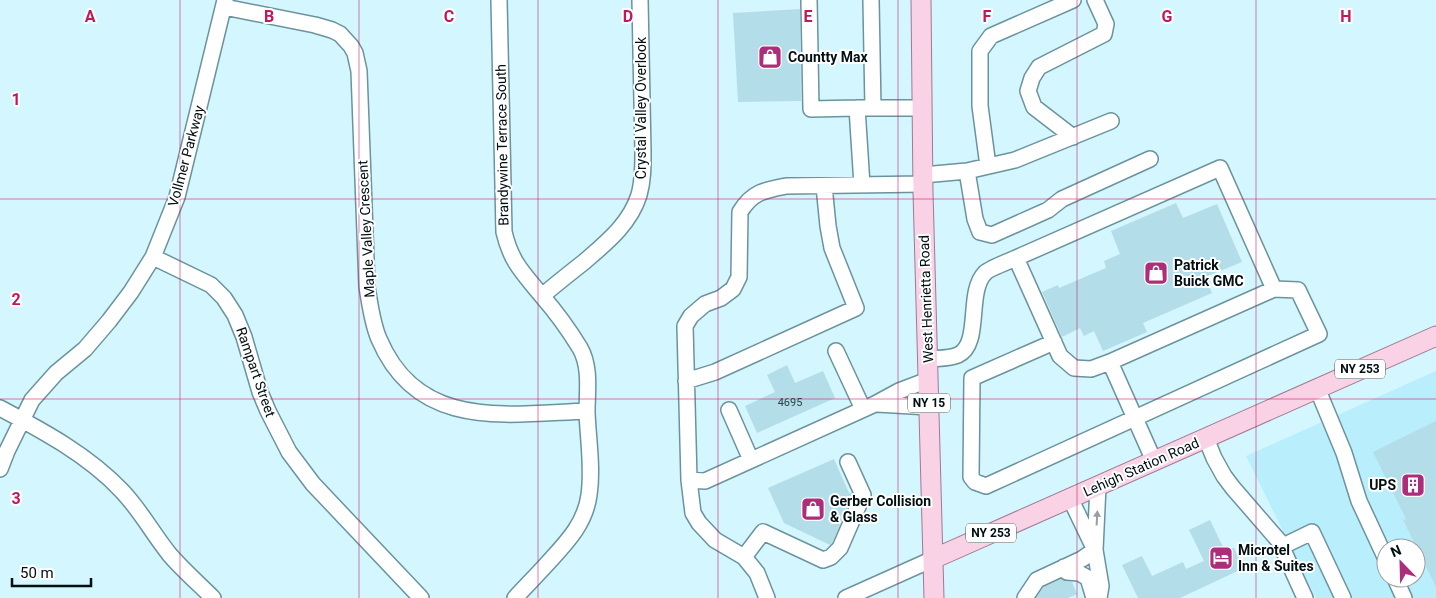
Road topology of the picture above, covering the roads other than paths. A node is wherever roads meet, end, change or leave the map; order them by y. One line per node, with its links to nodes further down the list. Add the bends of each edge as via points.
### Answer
1 (499, 0): 23 (street, Brandywine Terrace South, via 504,232 512,257)
2 (640, 0): 23 (street, Crystal Valley Overlook, via 643,178 639,196 632,212 609,240)
3 (809, 0): 9 (street, via 811,110)
4 (871, 0): 10 (street)
5 (921, 0): 11 (main road, West Henrietta Road / NY 15)
6 (1073, 0): 15 (street, via 992,36 980,51 980,106)
7 (1095, 0): 13 (street, via 1106,24 1104,34 1039,67 1028,91 1034,107)
8 (225, 3): 20 (street, Vollmer Parkway, via 177,197); 36 (street, Maple Valley Crescent, via 332,30 346,39 355,53 359,71 366,287 378,337 400,375 432,399 468,411 508,414)
9 (857, 108): 10 (street); 18 (street)
10 (873, 108): 11 (street)
11 (922, 108): 17 (main road, West Henrietta Road / NY 15)
12 (1111, 121): 13 (street)
13 (1073, 137): 15 (street, via 1015,160)
14 (1150, 159): 16 (street, via 992,235 980,232)
15 (988, 166): 16 (street)
16 (967, 171): 17 (street)
17 (923, 179): 18 (street); 27 (main road, West Henrietta Road / NY 15)
18 (862, 185): 19 (street)
19 (824, 186): 30 (street, via 786,186 764,190 745,203 740,212 739,277 733,289 705,304 685,326); 30 (street, via 832,248 856,308 715,372)
20 (153, 257): 38 (street, Vollmer Parkway, via 109,321 85,349 38,393); 54 (street, Rampart Street, via 211,285 224,298 244,336 257,383 289,452 313,484)
21 (1016, 258): 22 (street, via 1220,168); 25 (street); 27 (street, via 985,272 977,288 970,340 965,350 949,358)
22 (1274, 289): 28 (street); 37 (street, via 1298,290 1319,334)
23 (542, 296): 36 (street, Brandywine Terrace South, via 582,351 588,387)
24 (1436, 336): 31 (main road, Lehigh Station Road / NY 253)
25 (1054, 342): 28 (street, via 1060,356 1074,368 1092,369); 37 (street, via 972,378 971,478 975,482 986,486)
26 (836, 351): 32 (street)
27 (928, 359): 29 (main road, West Henrietta Road / NY 15)
28 (1110, 362): 37 (street)
29 (928, 380): 32 (street); 33 (main road, West Henrietta Road / NY 15)
30 (686, 381): 44 (street)
31 (1317, 388): 39 (main road, Lehigh Station Road / NY 253); 47 (street)
32 (869, 406): 33 (street); 40 (street)
33 (929, 407): 51 (main road, West Henrietta Road / NY 15)
34 (0, 408): 38 (street)
35 (729, 410): 40 (street)
36 (587, 411): 55 (street, Brandywine Terrace South, via 590,474 586,509 570,539)
37 (1135, 418): 41 (street)
38 (21, 419): 43 (street, Vollmer Parkway); 53 (street, via 58,440 102,472 122,491 170,554)
39 (1206, 438): 41 (main road, Lehigh Station Road / NY 253); 48 (street, via 1224,476)
40 (751, 460): 44 (street, via 705,481)
41 (1154, 461): 45 (main road, Lehigh Station Road / NY 253)
42 (848, 462): 50 (street, via 863,495 840,548 831,557 823,560 763,532)
43 (0, 469)
44 (689, 480): 50 (street, via 693,513 699,523 715,540)
45 (1098, 486): 46 (main road, Lehigh Station Road / NY 253); 49 (street, one-way to 45)
46 (1070, 498): 49 (street); 51 (main road, Lehigh Station Road / NY 253)
47 (1376, 538)
48 (1281, 547): 62 (street); 63 (street, via 1312,532)
49 (1095, 550): 52 (street); 61 (street, via 1101,586)
50 (744, 557): 56 (street, via 757,573)
51 (933, 559): 57 (street, Lehigh Station Road); 58 (main road, West Henrietta Road / NY 15)
52 (1064, 567): 59 (street, via 1037,580); 60 (street, via 1067,572 1080,573 1088,578)
53 (213, 598)
54 (421, 598)
55 (515, 598)
56 (767, 598)
57 (846, 598)
58 (934, 598)
59 (1025, 598)
60 (1094, 598)
61 (1099, 598)
62 (1305, 598)
63 (1343, 598)

